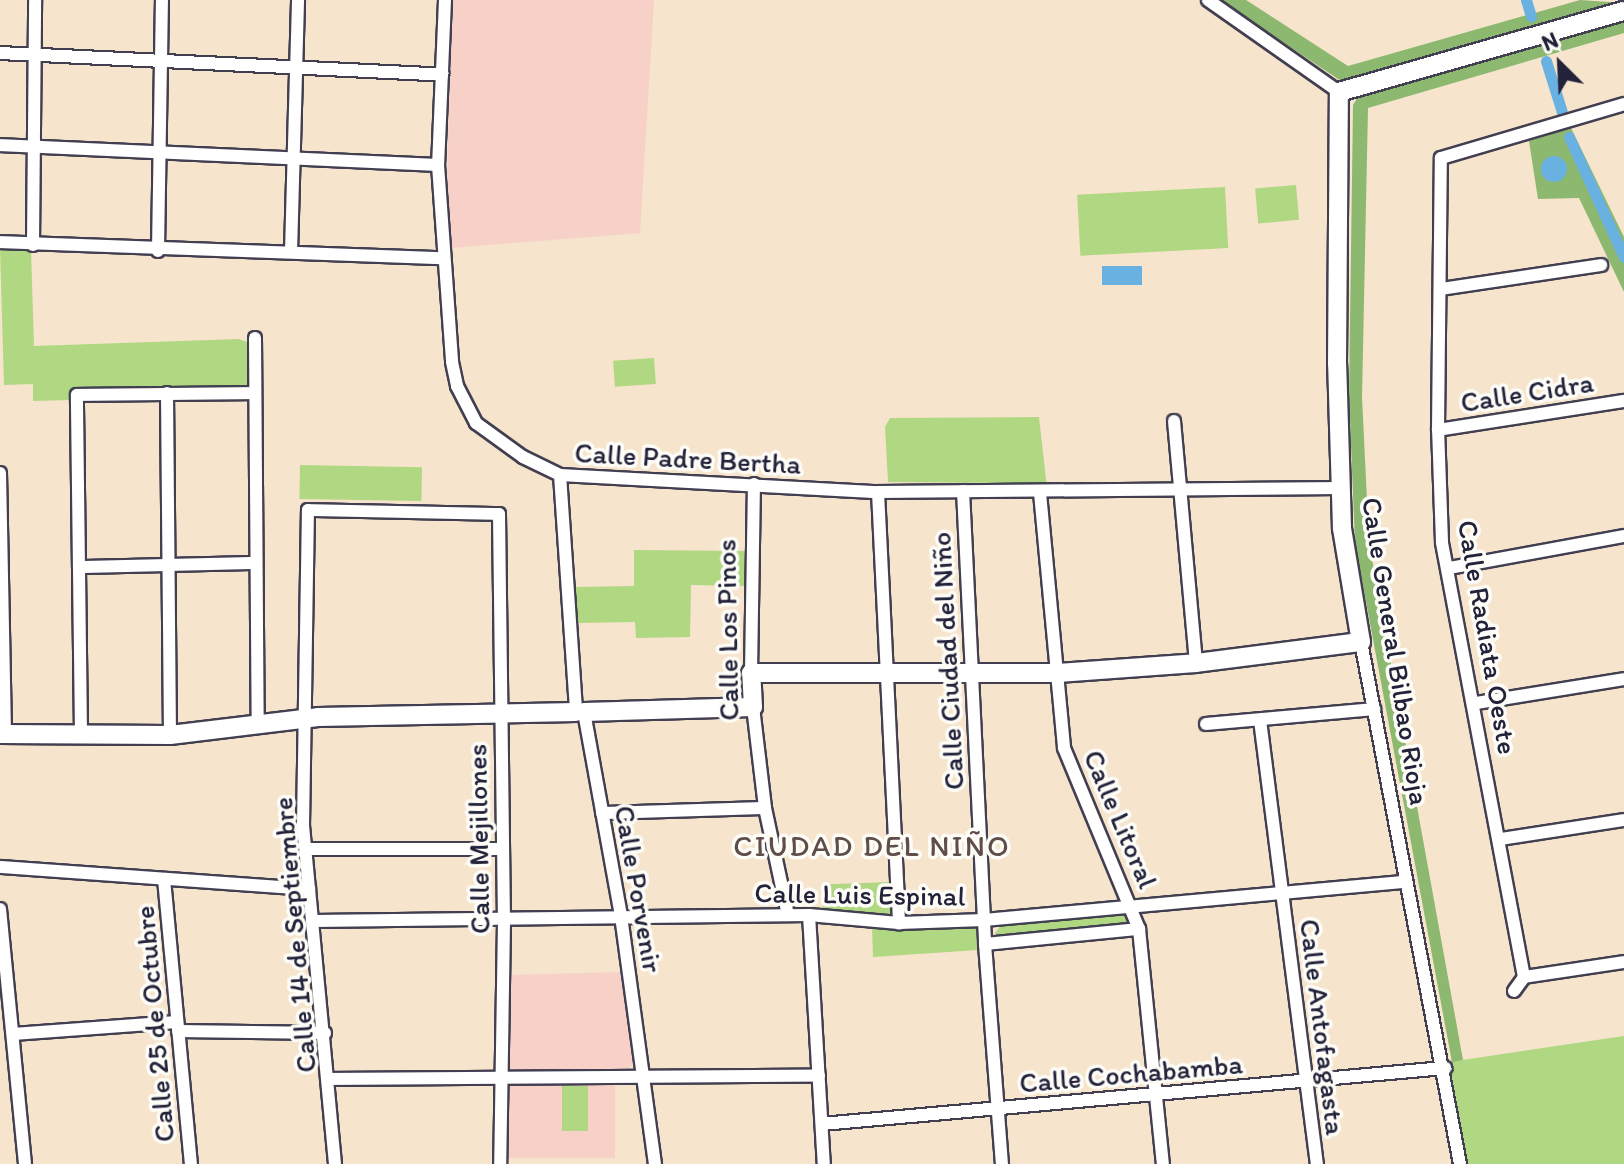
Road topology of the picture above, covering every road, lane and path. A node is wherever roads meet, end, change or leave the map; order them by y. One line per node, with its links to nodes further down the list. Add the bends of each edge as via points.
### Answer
1 (35, 0): 8 (street)
2 (162, 0): 9 (street)
3 (298, 0): 10 (street)
4 (445, 0): 11 (street, Calle Padre Bertha)
5 (1208, 0): 12 (street)
6 (1624, 11): 12 (street)
7 (0, 53): 8 (street)
8 (33, 55): 9 (street); 15 (street)
9 (160, 64): 10 (street); 16 (street)
10 (296, 69): 11 (street); 17 (street)
11 (442, 75): 18 (street, Calle Padre Bertha)
12 (1339, 92): 35 (street, Calle General Bilbao Rioja)
13 (1624, 104): 25 (street, Calle Radiata Oeste, via 1441,158)
14 (0, 145): 15 (street)
15 (32, 146): 16 (street); 20 (street)
16 (157, 153): 17 (street); 21 (street)
17 (294, 159): 18 (street); 22 (street)
18 (438, 165): 23 (street, Calle Padre Bertha)
19 (0, 242): 20 (street)
20 (33, 245): 21 (street)
21 (158, 251): 22 (street)
22 (291, 252): 23 (street)
23 (443, 258): 33 (street, Calle Padre Bertha, via 452,362 464,402 498,443)
24 (1601, 265): 25 (street)
25 (1441, 289): 31 (street, Calle Radiata Oeste)
26 (255, 338): 28 (street)
27 (167, 393): 28 (street); 44 (street); 45 (street, via 77,395)
28 (255, 393): 43 (street)
29 (1624, 401): 31 (street, Calle Cidra)
30 (1174, 421): 38 (street)
31 (1438, 430): 46 (street, Calle Radiata Oeste, via 1442,542)
32 (0, 473): 40 (street)
33 (560, 475): 34 (street, Calle Padre Bertha); 59 (street, Calle Porvenir)
34 (754, 484): 37 (street, Calle Padre Bertha); 52 (street, Calle Los Pinos)
35 (1342, 488): 38 (street, Calle Padre Bertha); 48 (street, Calle General Bilbao Rioja, via 1342,528)
36 (963, 491): 37 (street, Calle Padre Bertha); 39 (street, Calle Padre Bertha); 51 (street, Calle Ciudad del Niño)
37 (878, 492): 54 (street)
38 (1181, 492): 39 (street, Calle Padre Bertha); 50 (street)
39 (1040, 493): 53 (street, Calle Litoral)
40 (0, 495): 47 (street)
41 (308, 510): 60 (street, Calle Mejillones, via 499,514); 62 (street, Calle 14 de Septiembre)
42 (1624, 536): 46 (street)
43 (256, 563): 44 (street); 64 (street)
44 (168, 565): 45 (street); 67 (street)
45 (79, 567): 65 (street)
46 (1449, 568): 56 (street, Calle Radiata Oeste)
47 (0, 572): 49 (street)
48 (1361, 642): 50 (street); 58 (street, Calle General Bilbao Rioja)
49 (0, 654): 66 (street)
50 (1196, 663): 53 (street)
51 (970, 672): 53 (street); 54 (street); 84 (street, Calle Ciudad del Niño)
52 (751, 673): 54 (street); 57 (street, Calle Los Pinos)
53 (1058, 673): 80 (street, Calle Litoral, via 1064,748)
54 (887, 674): 87 (street)
55 (1624, 679): 56 (street)
56 (1476, 703): 71 (street, Calle Radiata Oeste)
57 (753, 707): 59 (street); 68 (street, Calle Los Pinos)
58 (1374, 709): 61 (street); 76 (street, Calle General Bilbao Rioja)
59 (580, 712): 60 (street); 69 (street, Calle Porvenir)
60 (499, 714): 62 (street); 73 (street, Calle Mejillones)
61 (1260, 720): 63 (street); 78 (street, Calle Antofagasta)
62 (308, 721): 64 (street); 72 (street, Calle 14 de Septiembre)
63 (1206, 724)
64 (258, 727): 67 (street)
65 (81, 733): 66 (street); 67 (street)
66 (2, 734)
67 (170, 735)
68 (765, 808): 69 (street); 81 (street, Calle Los Pinos)
69 (602, 813): 83 (street, Calle Porvenir)
70 (1624, 820): 71 (street)
71 (1501, 839): 92 (street, Calle Radiata Oeste)
72 (306, 849): 73 (street); 77 (street, Calle 14 de Septiembre)
73 (503, 849): 86 (street, Calle Mejillones)
74 (0, 867): 75 (street)
75 (164, 879): 77 (street); 94 (street, Calle 25 de Octubre)
76 (1405, 882): 78 (street, Calle Luis Espinal); 97 (street, Calle General Bilbao Rioja)
77 (309, 889): 85 (street, Calle 14 de Septiembre)
78 (1282, 896): 80 (street, Calle Luis Espinal); 102 (street, Calle Antofagasta)
79 (0, 909): 90 (street)
80 (1134, 910): 84 (street, Calle Luis Espinal); 88 (street, Calle Litoral)
81 (788, 915): 82 (street, Calle Luis Espinal); 83 (street, Calle Luis Espinal)
82 (809, 915): 87 (street, Calle Luis Espinal); 99 (street)
83 (621, 916): 86 (street, Calle Luis Espinal); 98 (street, Calle Porvenir)
84 (984, 920): 87 (street, Calle Luis Espinal); 89 (street, Calle Ciudad del Niño)
85 (313, 921): 86 (street, Calle Luis Espinal); 95 (street, Calle 14 de Septiembre)
86 (504, 922): 100 (street, Calle Mejillones)
87 (899, 923)
88 (1139, 929): 89 (street, Calle Luis Espinal); 103 (street, Calle Litoral)
89 (985, 944): 104 (street, Calle Ciudad del Niño)
90 (2, 950): 96 (street)
91 (1624, 962): 92 (street)
92 (1524, 977): 93 (street)
93 (1514, 991)
94 (177, 1027): 95 (street); 96 (street); 107 (street, Calle 25 de Octubre)
95 (325, 1033): 101 (street, Calle 14 de Septiembre)
96 (13, 1034): 106 (street)
97 (1445, 1068): 102 (street, Calle Cochabamba); 115 (street, Calle General Bilbao Rioja)
98 (644, 1074): 99 (street); 100 (street); 110 (street, Calle Porvenir)
99 (819, 1076): 105 (street)
100 (500, 1078): 101 (street); 109 (street, Calle Mejillones)
101 (330, 1079): 108 (street, Calle 14 de Septiembre)
102 (1308, 1083): 103 (street, Calle Cochabamba); 114 (street, Calle Antofagasta)
103 (1157, 1095): 104 (street, Calle Cochabamba); 113 (street, Calle Litoral)
104 (998, 1108): 105 (street, Calle Cochabamba); 112 (street, Calle Ciudad del Niño)
105 (822, 1124): 111 (street)
106 (25, 1164)
107 (191, 1164)
108 (335, 1164)
109 (500, 1164)
110 (655, 1164)
111 (824, 1164)
112 (1002, 1164)
113 (1163, 1164)
114 (1317, 1164)
115 (1460, 1164)

